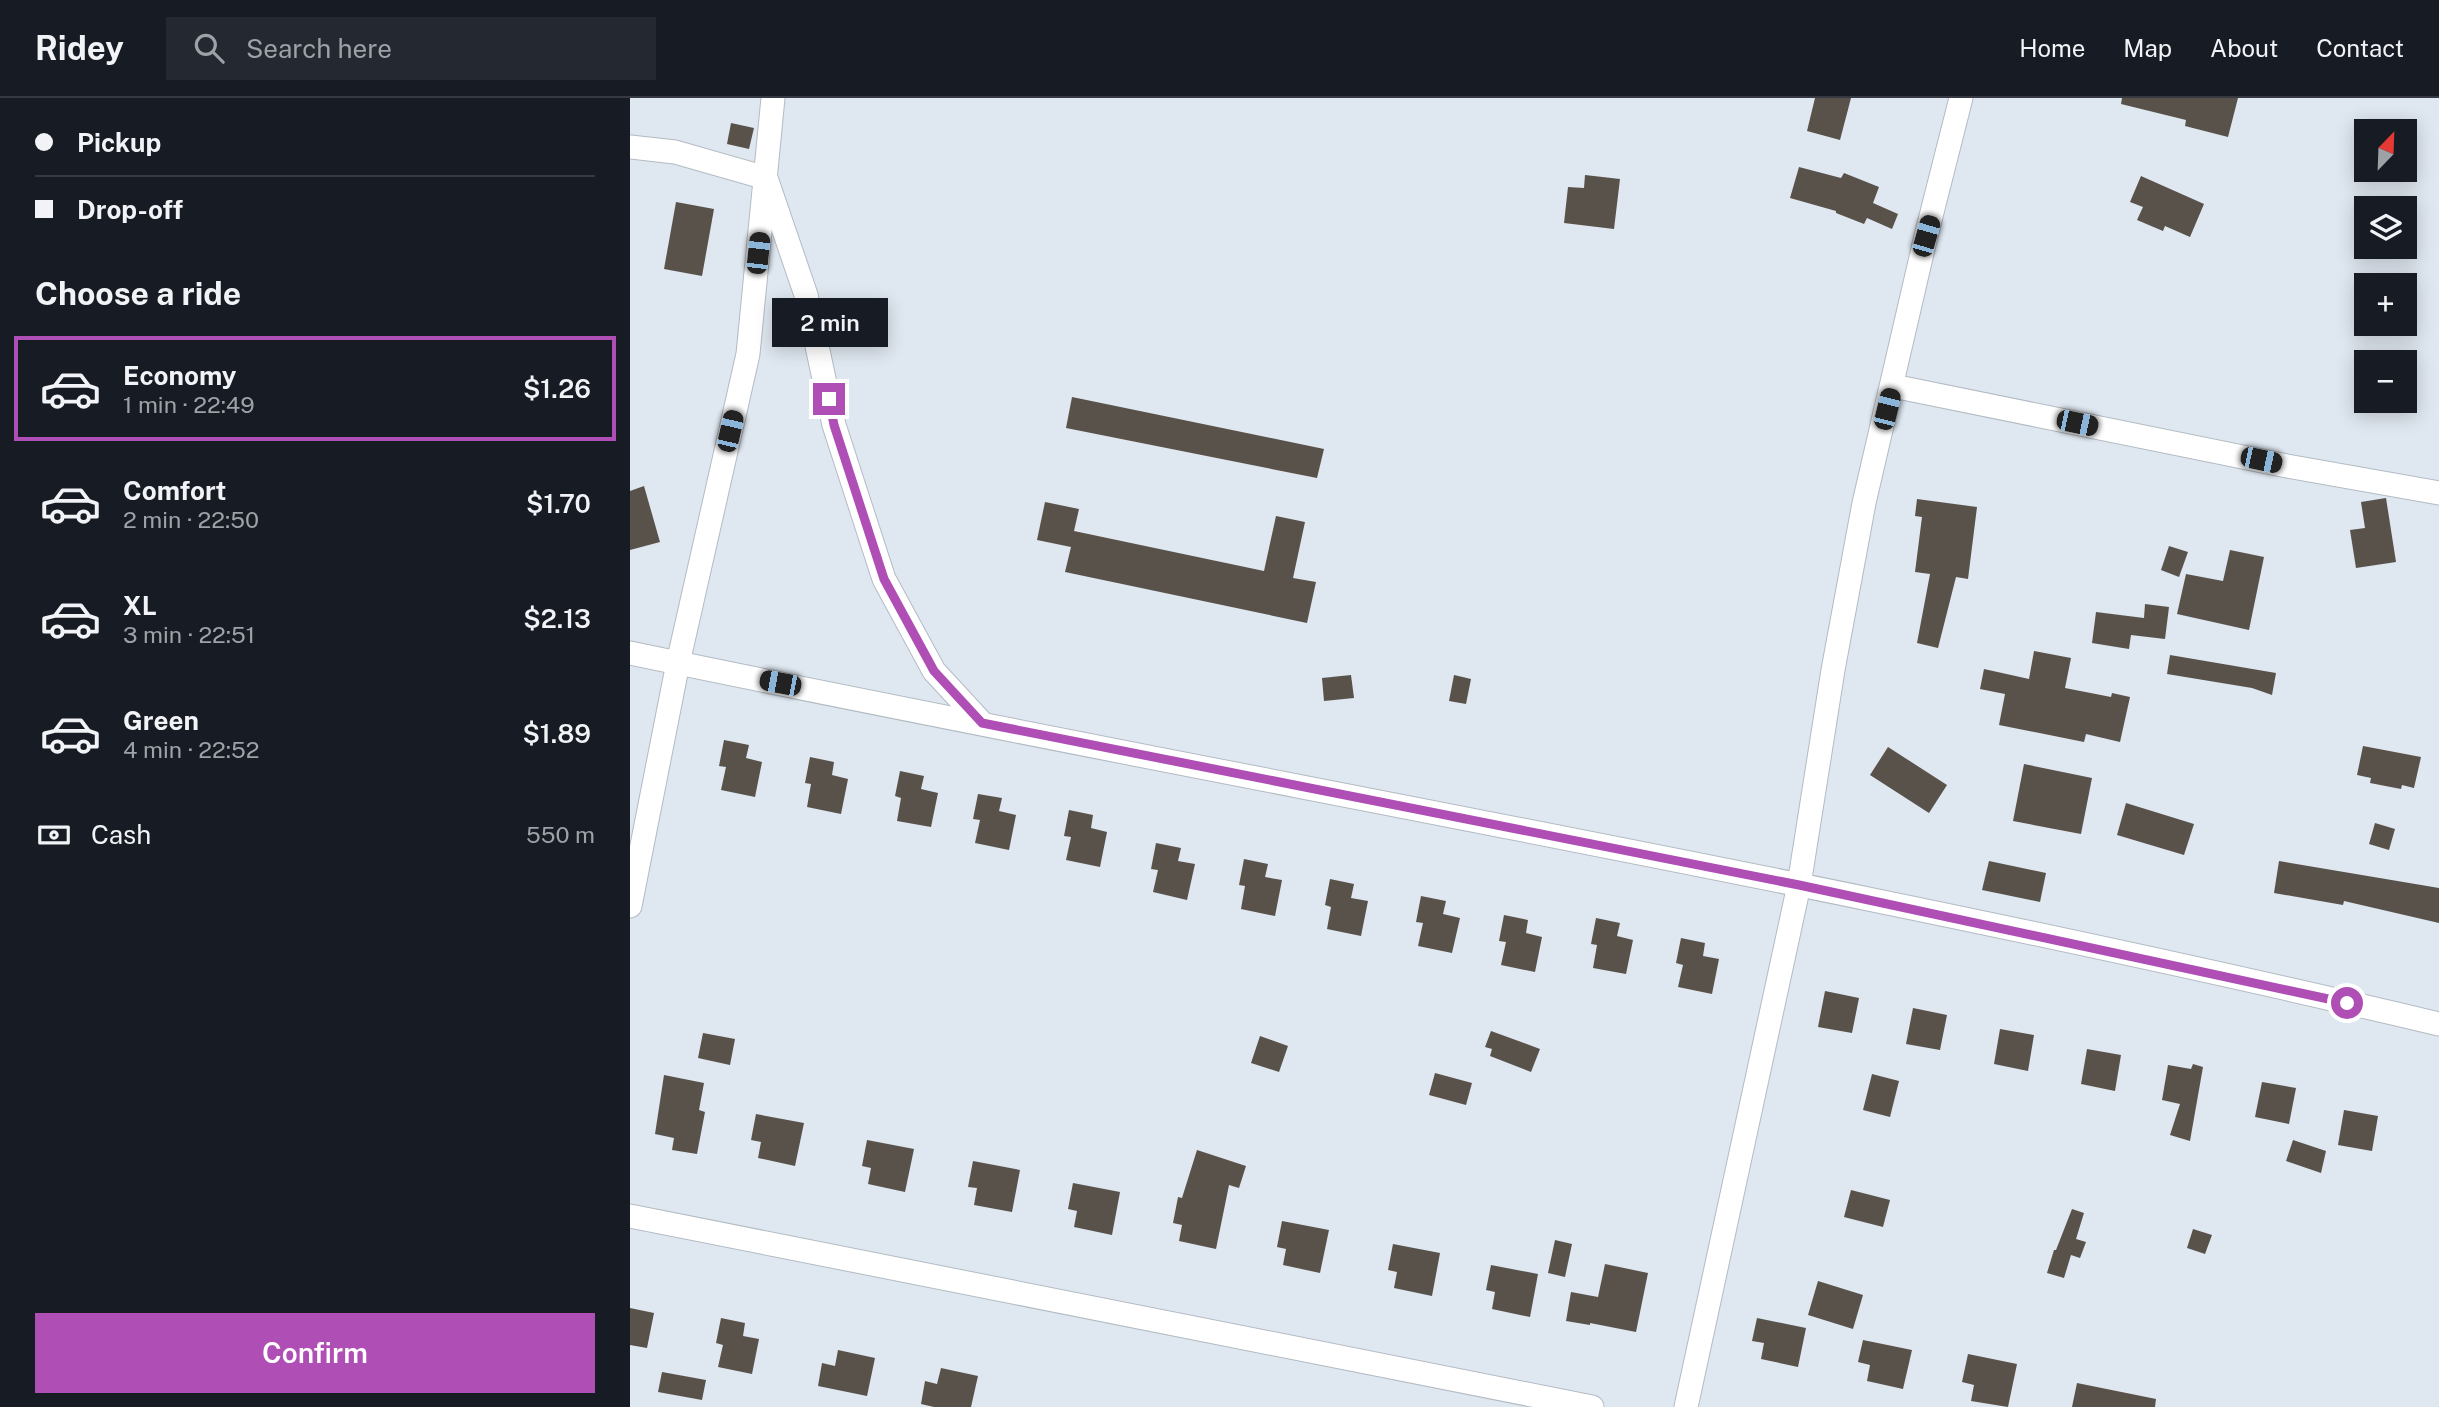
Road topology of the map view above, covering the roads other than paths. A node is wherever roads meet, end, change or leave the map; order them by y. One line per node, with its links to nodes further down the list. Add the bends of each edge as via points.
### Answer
1 (773, 98): 4 (street)
2 (1961, 98): 5 (street)
3 (630, 147): 4 (street, via 675,152)
4 (766, 178): 8 (street, via 748,354); 9 (street, via 806,295 834,425 884,579 934,671)
5 (1893, 386): 6 (street); 10 (street, via 1845,598)
6 (2439, 493)
7 (630, 653): 8 (street)
8 (678, 663): 9 (street); 11 (street)
9 (982, 723): 10 (street)
10 (1799, 885): 12 (street); 15 (street)
11 (630, 906)
12 (2439, 1024)
13 (630, 1216): 14 (street)
14 (1592, 1407)
15 (1686, 1407)

